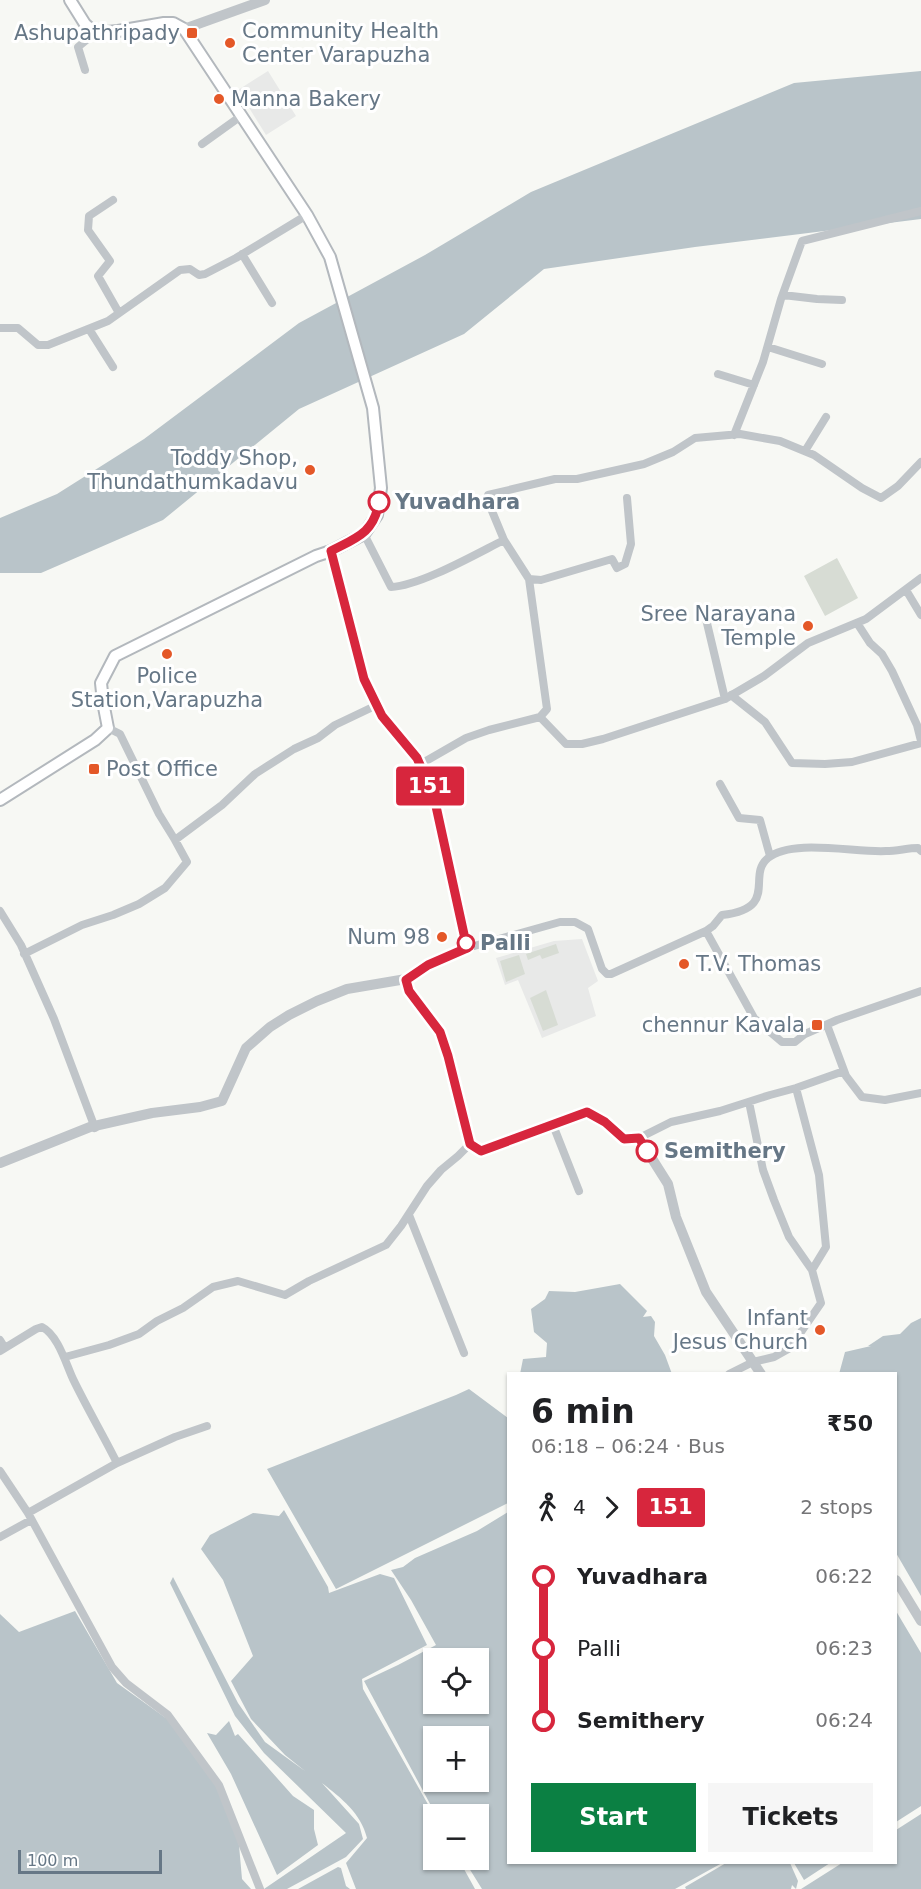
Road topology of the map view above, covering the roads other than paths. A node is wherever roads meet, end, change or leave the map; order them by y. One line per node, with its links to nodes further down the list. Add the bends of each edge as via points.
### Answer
1 (70, 0): 4 (main road)
2 (265, 0): 3 (street)
3 (184, 29): 4 (main road, via 164,23); 6 (main road)
4 (95, 33): 5 (street, via 78,47)
5 (85, 70)
6 (241, 116): 7 (street); 10 (main road)
7 (202, 144)
8 (113, 200): 15 (street, via 89,216 88,230 110,261 98,276)
9 (921, 211): 12 (street, via 802,241)
10 (307, 215): 11 (street); 28 (main road, via 330,257 373,408 381,488 377,515)
11 (242, 254): 14 (street); 15 (street, via 205,274 180,270)
12 (783, 295): 13 (street); 18 (street)
13 (842, 300)
14 (272, 303)
15 (119, 313): 17 (street)
16 (0, 328): 17 (street, via 18,328 38,345)
17 (89, 329): 20 (street)
18 (768, 347): 19 (street); 22 (street)
19 (822, 364)
20 (113, 367)
21 (718, 374): 22 (street)
22 (754, 385): 24 (street)
23 (826, 417): 25 (street)
24 (734, 435): 25 (street, via 780,441); 29 (street, via 695,438 644,464 577,479 555,478 488,495)
25 (805, 451): 26 (street, via 881,498)
26 (921, 462)
27 (627, 498): 32 (street, via 631,544 625,564 617,568 612,559 541,580)
28 (364, 534): 29 (street, via 391,587 447,568); 30 (main road)
29 (504, 540): 32 (street)
30 (331, 551): 38 (street, via 364,679); 40 (main road, via 115,656 101,683)
31 (921, 578): 33 (street)
32 (529, 579): 39 (street, via 547,709)
33 (906, 590): 34 (street); 36 (street)
34 (921, 615)
35 (706, 619): 37 (street)
36 (857, 623): 37 (street, via 808,643); 41 (street, via 892,671)
37 (728, 697): 39 (street, via 582,744 566,744); 41 (street, via 765,722 792,763 852,762)
38 (377, 705): 42 (street); 45 (street, via 335,725 255,774)
39 (540, 717): 42 (street, via 466,738)
40 (108, 728): 44 (main road); 45 (street, via 120,734)
41 (921, 742)
42 (419, 765): 50 (street, via 434,797)
43 (720, 784): 47 (street, via 739,818 760,820)
44 (0, 800)
45 (175, 840): 51 (street, via 187,862 165,888 139,904 82,925)
46 (921, 851): 47 (street, via 808,848)
47 (770, 856): 49 (street, via 759,875 758,897 751,906 722,915)
48 (0, 911): 51 (street)
49 (706, 931): 50 (street, via 611,974 602,969 588,929 575,922 560,922); 54 (street, via 754,1018 770,1034 782,1042 795,1041)
50 (467, 948): 52 (street, via 428,965)
51 (24, 954): 60 (street, via 54,1018)
52 (406, 980): 60 (street, via 347,989 270,1027 246,1048 222,1101); 62 (street, via 409,991 440,1032)
53 (921, 991): 54 (street)
54 (827, 1025): 55 (street)
55 (844, 1071): 56 (street); 57 (street, via 862,1097 885,1100)
56 (796, 1088): 58 (street); 66 (street, via 819,1175 826,1247)
57 (921, 1092)
58 (749, 1102): 61 (street, via 671,1122); 66 (street, via 763,1170 774,1200 789,1237)
59 (553, 1125): 61 (street, via 587,1112 624,1139); 62 (street, via 481,1151); 64 (street)
60 (95, 1128): 63 (street)
61 (639, 1138): 70 (street, via 668,1184 676,1217 706,1292)
62 (470, 1144): 65 (street, via 427,1186)
63 (0, 1163)
64 (579, 1191)
65 (409, 1215): 68 (street); 69 (street, via 386,1245 285,1295 238,1281 213,1287 139,1334)
66 (812, 1270): 70 (street, via 821,1304 790,1348)
67 (2, 1346): 69 (street, via 42,1327)
68 (464, 1353)
69 (64, 1357): 74 (street)
70 (753, 1362): 71 (street); 72 (street)
71 (733, 1372)
72 (760, 1372)
73 (207, 1426): 74 (street)
74 (117, 1464): 76 (street)
75 (0, 1471): 76 (street)
76 (29, 1516): 77 (street); 80 (street, via 112,1667 126,1683 168,1714 219,1785)
77 (0, 1537)
78 (897, 1582): 79 (street)
79 (921, 1620)
80 (260, 1889)

